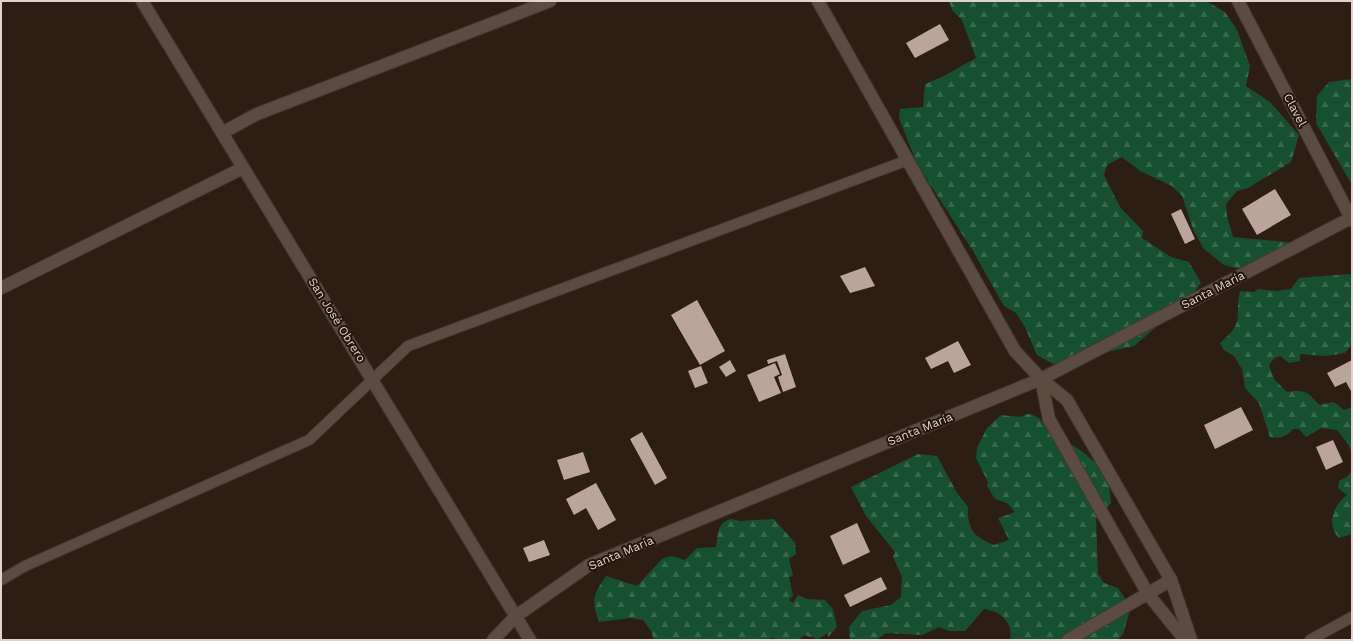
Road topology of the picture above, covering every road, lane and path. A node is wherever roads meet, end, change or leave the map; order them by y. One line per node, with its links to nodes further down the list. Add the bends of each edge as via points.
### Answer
1 (142, 1): 5 (street, San José Obrero)
2 (550, 1): 5 (street, via 257,114)
3 (818, 1): 6 (street)
4 (1238, 1): 8 (street, Clavel)
5 (222, 133): 7 (street, San José Obrero)
6 (908, 160): 10 (lane, via 408,346); 11 (street, via 1015,350)
7 (243, 168): 9 (street); 10 (street, San José Obrero)
8 (1352, 219): 11 (street, Santa María)
9 (1, 288)
10 (373, 379): 12 (lane, via 309,440 25,566); 15 (street, San José Obrero)
11 (1041, 380): 13 (street, via 1067,400); 14 (street, via 1049,419); 15 (street, Santa María, via 589,565)
12 (1, 580)
13 (1171, 580): 14 (street); 21 (street)
14 (1148, 594): 19 (street); 20 (street)
15 (516, 616): 17 (street, Santa María); 18 (street, San José Obrero)
16 (1352, 618): 22 (lane)
17 (493, 640)
18 (530, 640)
19 (1068, 640)
20 (1185, 640)
21 (1191, 640)
22 (1310, 640)

